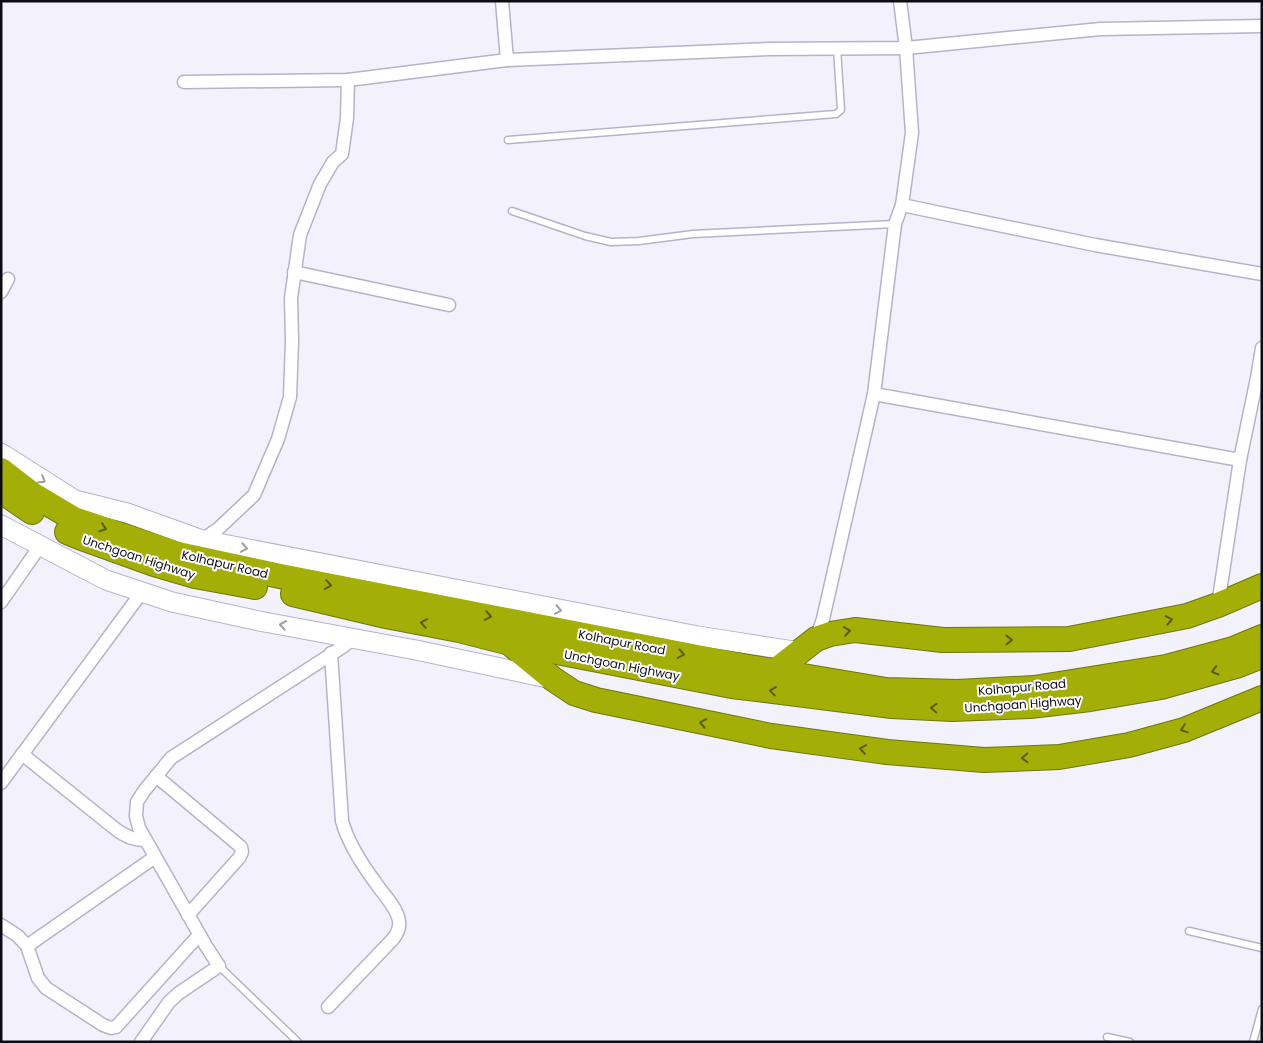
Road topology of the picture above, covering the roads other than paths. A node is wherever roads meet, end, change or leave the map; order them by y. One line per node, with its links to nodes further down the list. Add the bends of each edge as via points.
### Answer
1 (502, 1): 6 (street)
2 (900, 1): 5 (street)
3 (1262, 26): 5 (street, via 1101,29)
4 (838, 48): 5 (street); 6 (street); 9 (lane, via 841,110 836,114)
5 (906, 48): 10 (street, via 912,133)
6 (507, 60): 7 (street)
7 (348, 80): 8 (street); 13 (street, via 342,154 333,162 320,184 300,235)
8 (184, 82)
9 (508, 140)
10 (902, 205): 12 (street); 14 (street, via 1095,246)
11 (512, 211): 12 (lane, via 611,242 693,234)
12 (895, 224): 19 (street)
13 (294, 272): 17 (street); 25 (street, via 290,397 278,439 254,495)
14 (1262, 274)
15 (8, 280): 16 (street)
16 (1, 292)
17 (449, 305)
18 (1262, 348): 21 (street)
19 (874, 394): 21 (street); 34 (street, via 823,619)
20 (1, 453): 25 (street, one-way to 25, via 75,500 127,513)
21 (1240, 460): 30 (street)
22 (1, 470): 37 (highway, Kolhapur Road, one-way to 37, via 32,494 74,519 178,554)
23 (1, 491): 33 (highway, Unchgoan Highway, one-way to 23, via 459,630 195,576 154,564 79,537 45,520)
24 (1, 525): 26 (street)
25 (202, 540): 34 (street, one-way to 34, via 698,636)
26 (40, 546): 28 (street, via 106,580); 29 (street)
27 (1262, 586): 30 (highway)
28 (142, 592): 32 (street, one-way to 28, via 172,602); 40 (street)
29 (1, 602)
30 (1218, 605): 34 (highway, one-way to 30, via 830,634 856,630 943,640 1069,639 1187,616)
31 (1262, 637): 37 (highway, Kolhapur Road, via 1233,649 1166,667 1034,688 957,692 886,690)
32 (352, 638): 35 (street); 38 (street)
33 (510, 644): 36 (highway, Unchgoan Highway, one-way to 33, via 1161,687 1030,706 952,709 892,706 732,686); 38 (highway)
34 (808, 645): 37 (highway)
35 (331, 654): 41 (street, via 171,758); 52 (street, via 345,834 400,922 393,939)
36 (1262, 656)
37 (775, 671)
38 (554, 679): 39 (highway, one-way to 38, via 1184,730 1129,745 1059,757 984,760 887,752 771,736 596,700 574,693)
39 (1262, 698)
40 (22, 754): 42 (street); 43 (street, via 118,831 130,838)
41 (156, 776): 43 (street, via 137,802 138,828); 45 (street, via 242,847 240,858)
42 (1, 783)
43 (145, 840): 44 (street)
44 (155, 857): 45 (street); 49 (street)
45 (188, 915): 48 (street)
46 (1, 925): 49 (street)
47 (1189, 931): 50 (lane)
48 (199, 935): 49 (street, via 116,1027 111,1028 46,988 38,978); 51 (street)
49 (27, 946)
50 (1262, 948)
51 (219, 966): 55 (street, via 169,1002); 56 (lane)
52 (328, 1006)
53 (1262, 1009): 58 (lane)
54 (1107, 1037): 57 (lane)
55 (141, 1042)
56 (298, 1042)
57 (1130, 1042)
58 (1253, 1042)

